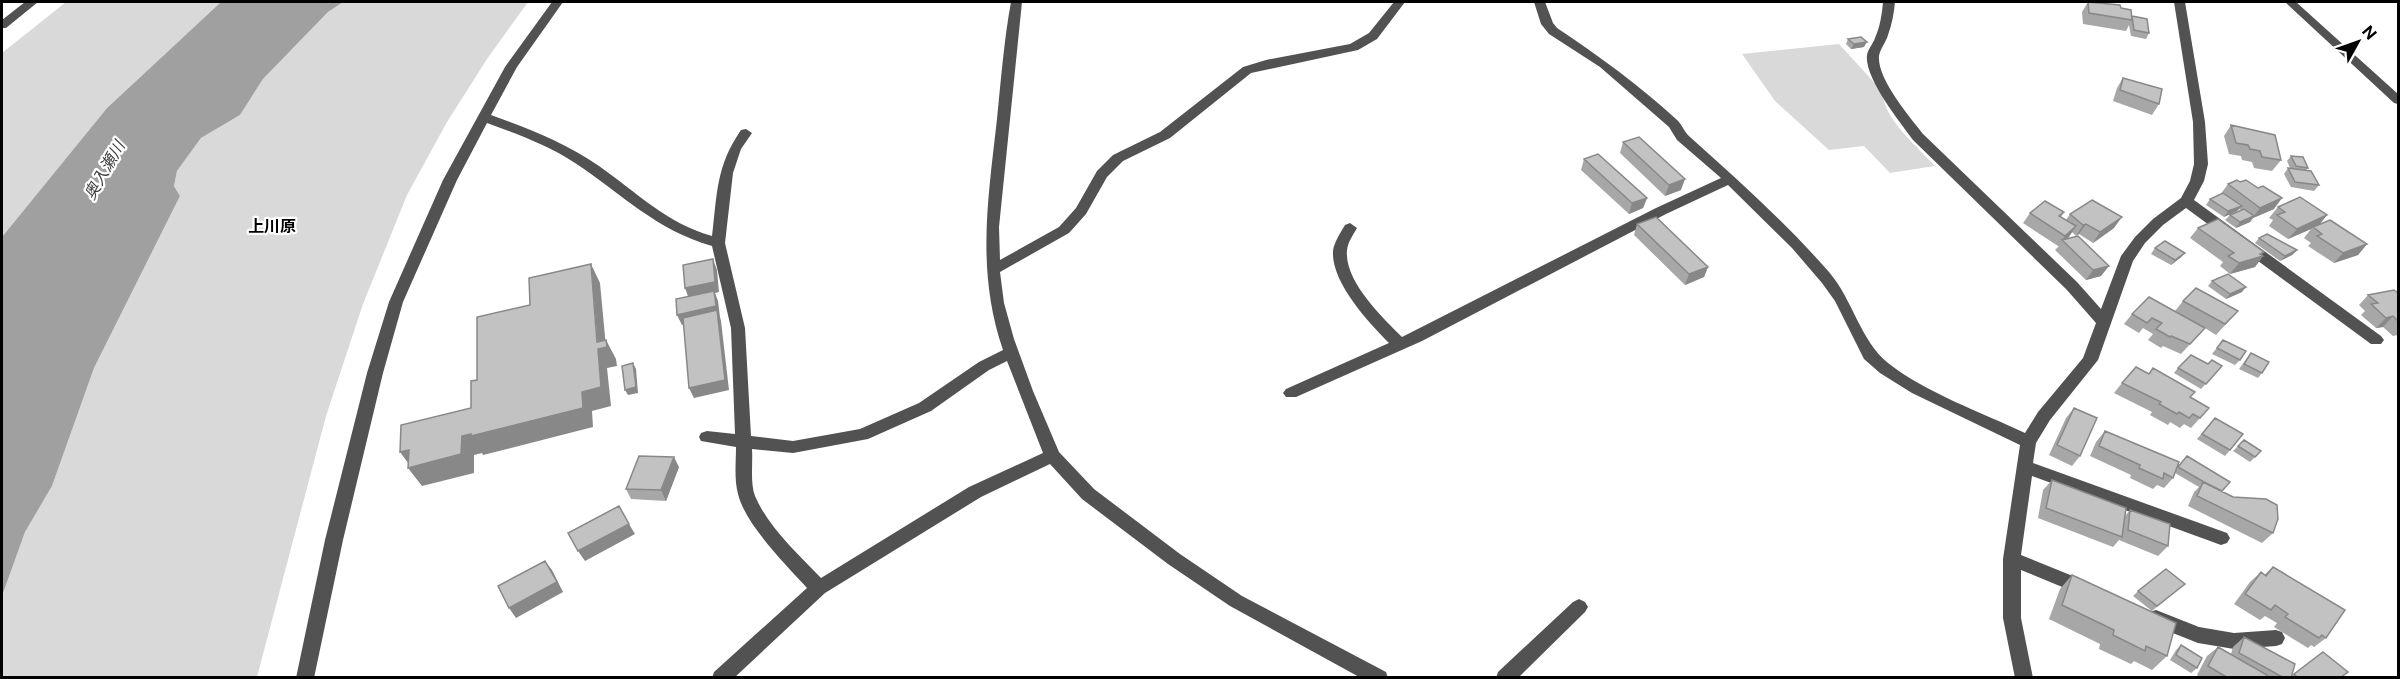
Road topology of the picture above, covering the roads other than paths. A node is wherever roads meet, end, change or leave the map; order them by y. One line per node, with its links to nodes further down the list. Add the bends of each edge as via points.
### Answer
1 (32, 2): 9 (street)
2 (557, 2): 11 (street, via 511,67)
3 (1016, 2): 17 (street, via 992,227)
4 (1399, 2): 17 (street, via 1373,36 1354,47 1247,70 1165,135 1118,158 1102,174 1081,211 1064,230)
5 (1540, 2): 13 (street, via 1553,31 1604,64 1674,123 1682,137)
6 (1889, 2): 18 (street, via 1888,16 1873,56 1877,72 1903,117)
7 (2180, 2): 14 (street, via 2201,145 2197,181)
8 (2290, 2): 10 (street)
9 (2, 25)
10 (2398, 100)
11 (484, 117): 16 (street, via 578,158 669,226 694,238); 35 (street, via 450,180 396,302 334,540)
12 (746, 133): 16 (street, via 726,173)
13 (1730, 179): 20 (street); 25 (street, via 1827,279 1869,355 1917,389)
14 (2186, 201): 18 (street, via 2158,222 2126,260); 19 (street)
15 (1350, 228): 20 (street, via 1340,250 1346,277 1379,324)
16 (718, 243): 24 (street, via 738,328)
17 (993, 270): 21 (street, via 997,303)
18 (2105, 323): 25 (street, via 2090,360)
19 (2376, 340)
20 (1400, 345): 22 (street)
21 (1012, 352): 24 (street, via 984,366 925,408 862,435 794,447); 26 (street)
22 (1291, 393)
23 (707, 437): 24 (street)
24 (744, 442): 30 (street, via 746,494 754,510 784,552)
25 (2028, 442): 27 (street)
26 (1052, 456): 30 (street, via 975,492); 37 (street, via 1088,494 1174,559 1236,601)
27 (2023, 465): 28 (street); 29 (street)
28 (2221, 538)
29 (2012, 559): 31 (street); 39 (street, via 2012,618)
30 (819, 588): 36 (street)
31 (2100, 595)
32 (1579, 607): 38 (street)
33 (2143, 613): 34 (street, via 2198,635 2234,640)
34 (2276, 638)
35 (305, 678)
36 (721, 678)
37 (1379, 678)
38 (1505, 678)
39 (2024, 678)

